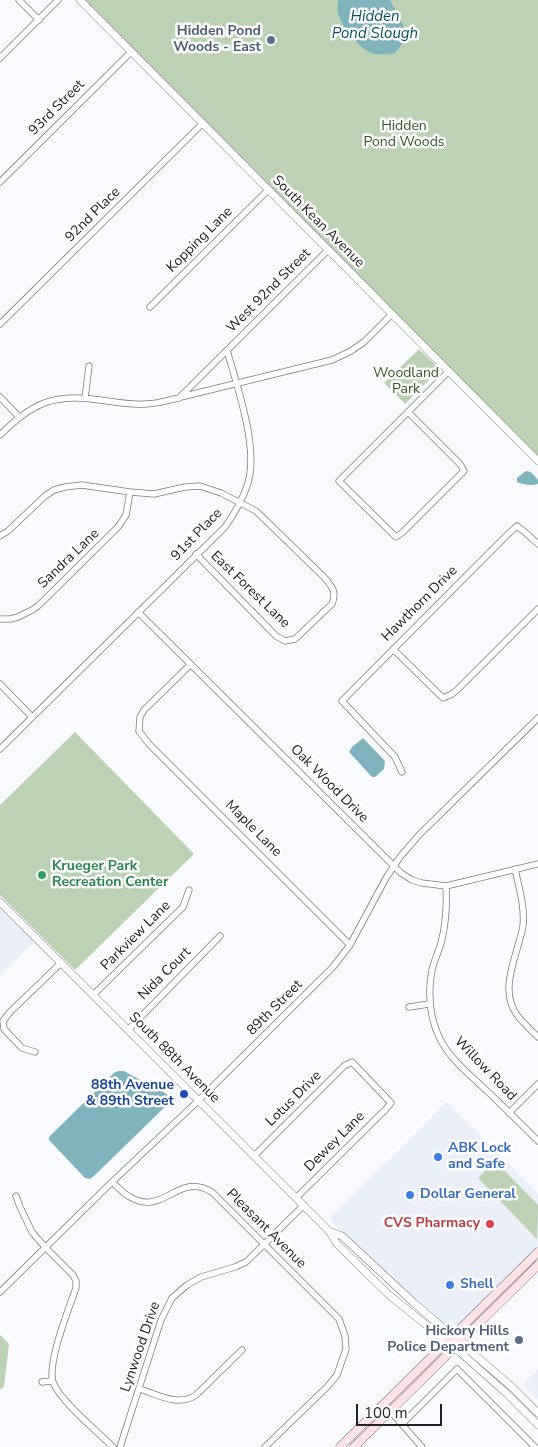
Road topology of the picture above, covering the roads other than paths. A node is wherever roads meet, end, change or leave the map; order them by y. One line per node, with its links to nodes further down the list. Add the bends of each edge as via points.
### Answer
1 (19, 0): 4 (street)
2 (58, 0): 4 (street)
3 (80, 0): 5 (street, South Kean Avenue)
4 (38, 20): 6 (street)
5 (131, 52): 7 (street, South Kean Avenue); 8 (street, 93rd Street)
6 (0, 58)
7 (203, 123): 9 (street, South Kean Avenue); 13 (street, 92nd Place)
8 (0, 182)
9 (268, 190): 10 (street, South Kean Avenue); 11 (street, Kopping Lane)
10 (328, 250): 12 (street, South Kean Avenue); 14 (street, West 92nd Street)
11 (150, 307)
12 (392, 314): 16 (street, South Kean Avenue); 17 (street, via 364,342 332,360)
13 (0, 324)
14 (227, 350): 17 (street, West 92nd Street); 20 (street, West 92nd Street)
15 (89, 366): 19 (street)
16 (449, 371): 21 (street); 24 (street, South Kean Avenue)
17 (236, 384): 20 (street); 26 (street, 91st Place, via 251,442 250,475)
18 (0, 397): 22 (street)
19 (85, 398): 20 (street, via 131,404); 22 (street, via 46,402)
20 (179, 398)
21 (409, 413): 21 (street, via 464,471 404,532 396,536 339,481)
22 (19, 417): 23 (street)
23 (0, 435)
24 (538, 461)
25 (130, 492): 26 (street, via 154,494 200,486); 27 (street, via 82,485 54,490); 32 (street, Sandra Lane, via 126,515 118,527 51,594 25,614)
26 (240, 502): 29 (street, 91st Place, via 225,527); 29 (street, East Forest Lane, via 263,517 324,578 334,590 332,604 296,639 285,641 276,636)
27 (0, 536)
28 (538, 544): 33 (street, Hawthorn Drive, via 517,526)
29 (196, 554): 31 (street, 91st Place)
30 (538, 609): 33 (street, via 457,690 443,698)
31 (138, 612): 34 (street, Oak Wood Drive); 36 (street, 91st Place)
32 (0, 619)
33 (393, 649): 39 (street, Hawthorn Drive, via 342,701 395,757)
34 (190, 665): 41 (street, Oak Wood Drive); 47 (street, Maple Lane, via 144,710 135,731)
35 (0, 684): 36 (street)
36 (32, 718): 38 (street, 91st Place)
37 (538, 718): 41 (street, 89th Street)
38 (0, 749)
39 (402, 772)
40 (538, 864): 42 (street, Oak Wood Drive)
41 (393, 866): 43 (street, Oak Wood Drive, via 417,882); 47 (street, 89th Street)
42 (515, 869): 43 (street, Oak Wood Drive); 53 (street, via 523,917 509,995 516,1014)
43 (446, 886): 50 (street, Willow Road, via 444,928 431,971)
44 (189, 890): 49 (street, Parkview Lane, via 183,907)
45 (0, 902): 48 (street, South 88th Avenue)
46 (220, 936): 52 (street, Nida Court)
47 (350, 944): 57 (street, 89th Street, via 323,978)
48 (62, 963): 49 (street, South 88th Avenue); 54 (street, via 3,1021 6,1033 22,1048)
49 (93, 995): 52 (street, South 88th Avenue)
50 (429, 1004): 51 (street); 58 (street, Willow Road, via 445,1047)
51 (409, 1006)
52 (128, 1030): 57 (street, South 88th Avenue)
53 (538, 1038)
54 (35, 1052)
55 (352, 1062): 60 (street, Lotus Drive, via 344,1066); 63 (street, Dewey Lane, via 391,1103)
56 (538, 1084): 58 (street)
57 (198, 1100): 60 (street, South 88th Avenue); 61 (street, 89th Street)
58 (509, 1113): 59 (street, Willow Road)
59 (538, 1142)
60 (254, 1156): 63 (street, South 88th Avenue)
61 (112, 1182): 65 (street, Pleasant Avenue, via 131,1198 146,1202 162,1200 187,1187 206,1189); 66 (street, 89th Street)
62 (16, 1196): 66 (street, via 28,1225)
63 (296, 1198): 64 (street, South 88th Avenue)
64 (304, 1205): 65 (street, Lynwood Drive); 70 (street, South 88th Avenue, via 337,1244 389,1295)
65 (264, 1244): 75 (street, Lynwood Drive, via 240,1265 201,1277 172,1298 161,1320); 82 (street, Pleasant Avenue, via 339,1319 346,1349 341,1368 332,1382)
66 (45, 1247): 69 (street, 89th Street); 73 (street, via 76,1281 52,1361)
67 (538, 1252): 70 (main road)
68 (538, 1265): 71 (main road)
69 (0, 1292)
70 (450, 1340): 71 (street, South 88th Avenue); 83 (main road)
71 (458, 1346): 76 (main road); 77 (street, South 88th Avenue, via 512,1387); 79 (street, South 88th Avenue)
72 (242, 1350): 75 (street, via 187,1400 177,1401)
73 (52, 1381): 74 (street); 80 (street, via 61,1396)
74 (42, 1382)
75 (140, 1389): 81 (street, Lynwood Drive)
76 (391, 1412): 78 (street); 84 (main road)
77 (538, 1413)
78 (402, 1424): 85 (street); 86 (street, via 457,1369)
79 (538, 1425)
80 (114, 1447)
81 (120, 1447)
82 (265, 1447)
83 (340, 1447)
84 (354, 1447)
85 (422, 1447)
86 (535, 1447)

